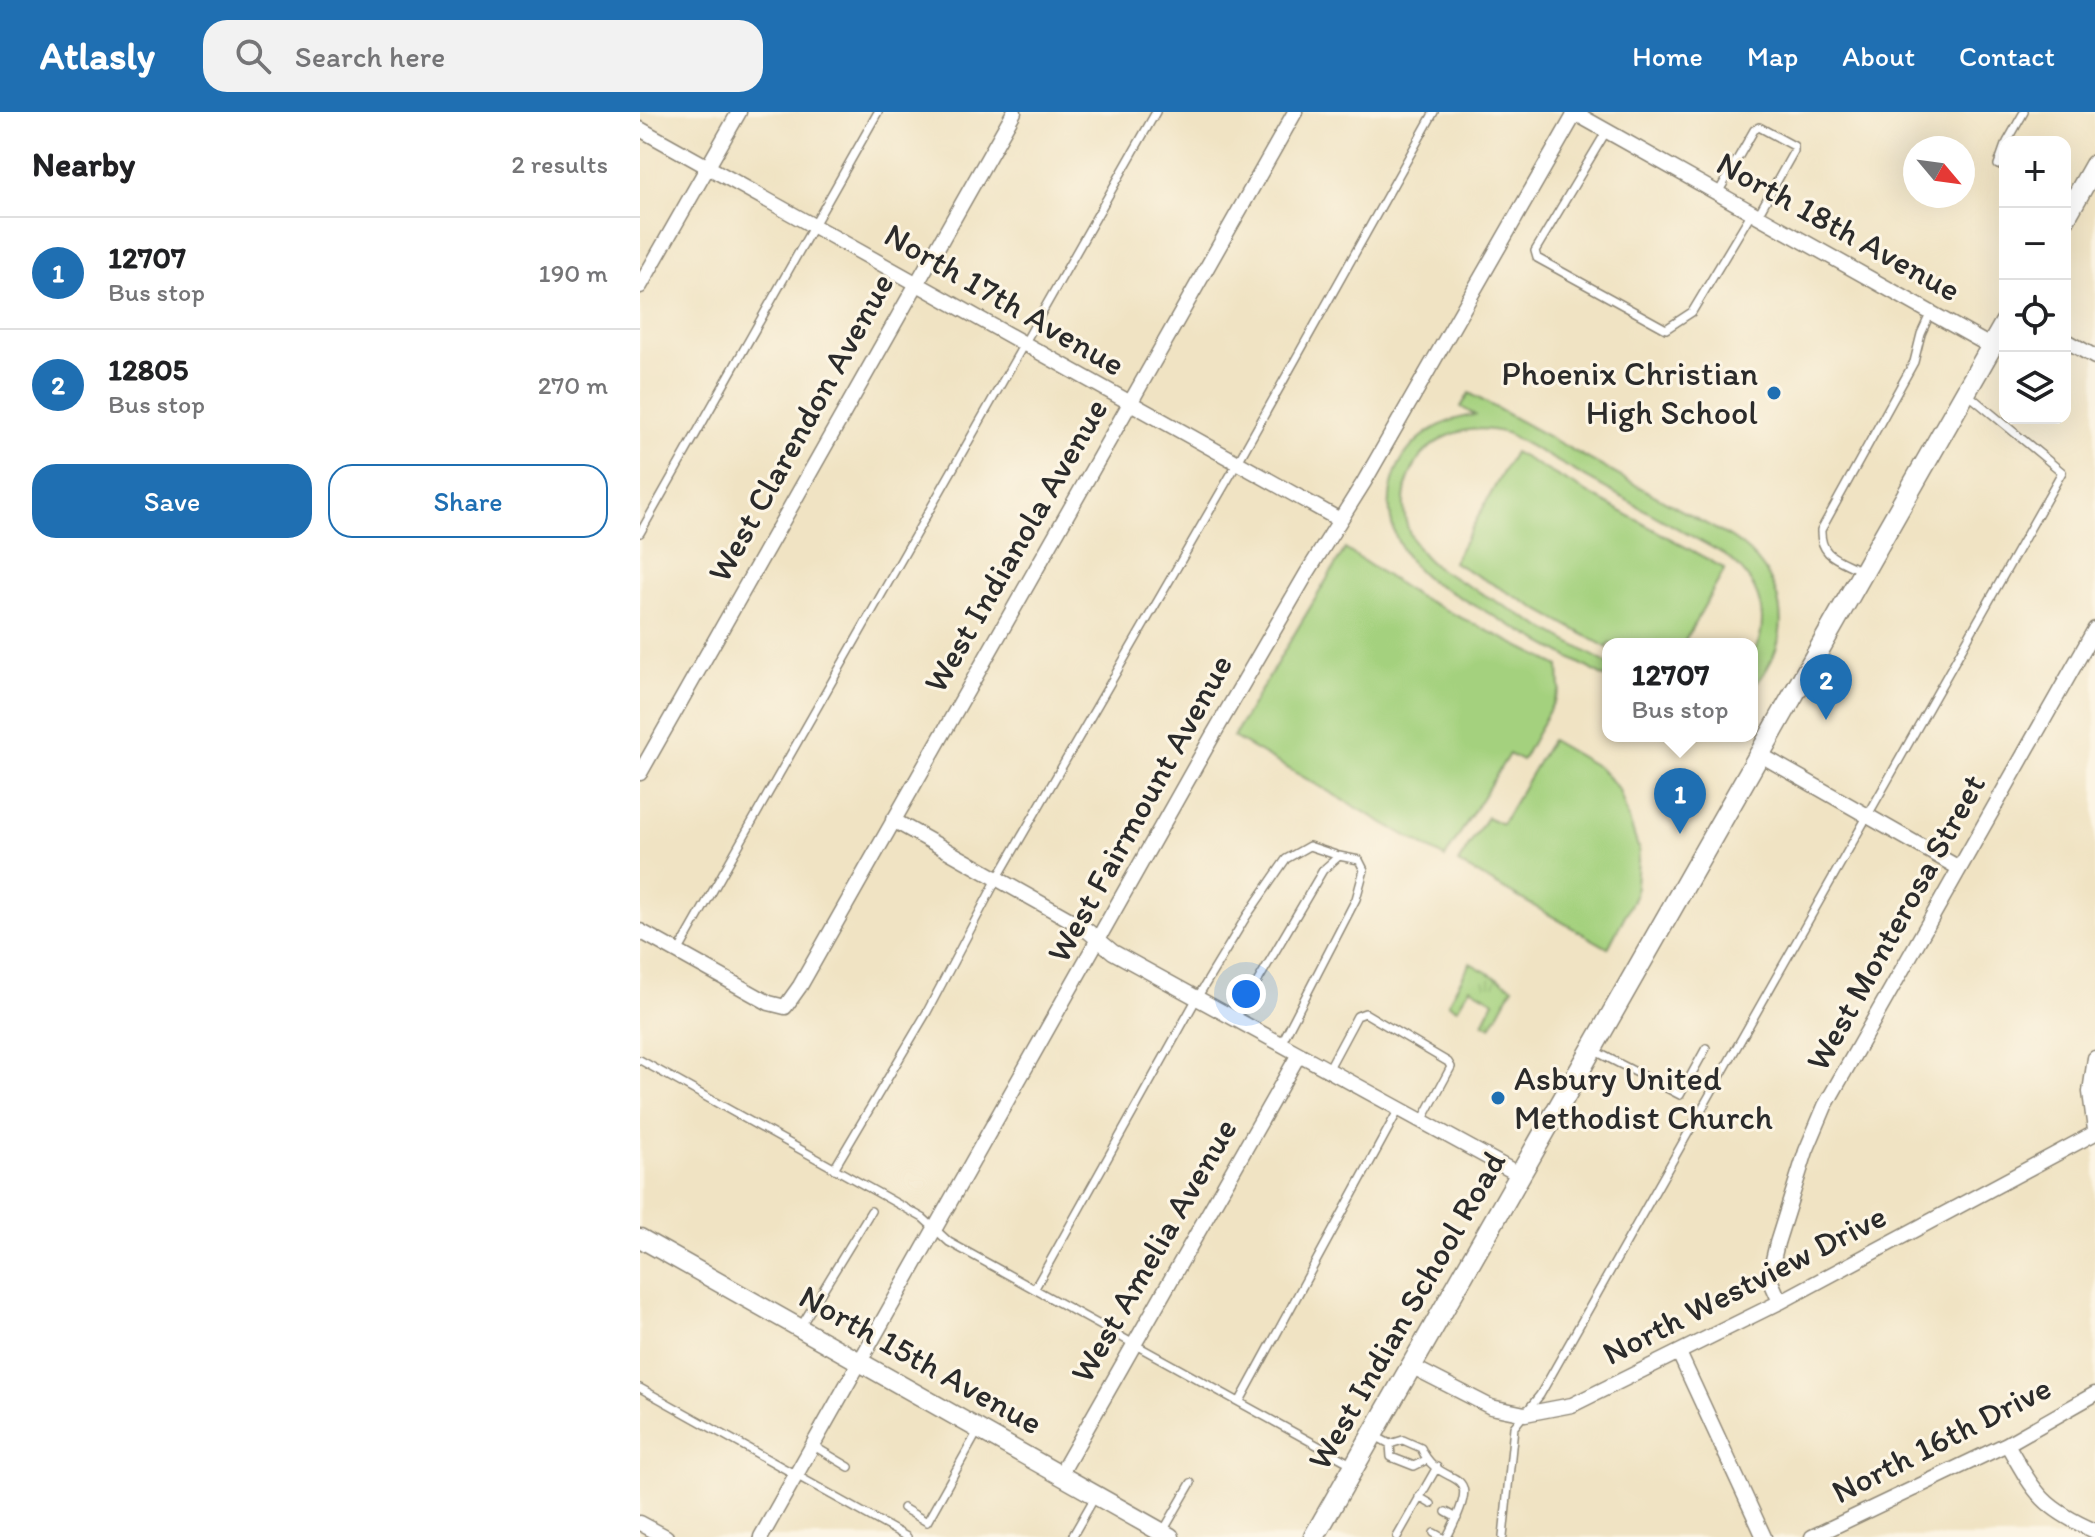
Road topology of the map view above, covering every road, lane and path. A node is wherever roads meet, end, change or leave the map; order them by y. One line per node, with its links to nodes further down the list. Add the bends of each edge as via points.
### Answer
1 (739, 112): 13 (street)
2 (878, 112): 18 (lane)
3 (1014, 112): 19 (street, West Clarendon Avenue)
4 (1156, 112): 23 (lane)
5 (1295, 112): 28 (street, West Indianola Avenue)
6 (1434, 112): 29 (lane)
7 (1575, 112): 10 (street, North 18th Avenue); 30 (street, West Fairmount Avenue)
8 (2024, 112): 11 (lane)
9 (640, 129): 13 (street, North 17th Avenue)
10 (1607, 131): 15 (street, North 18th Avenue); 17 (lane, via 1535,251 1537,258 1666,329 1692,312)
11 (2010, 136)
12 (2095, 165): 14 (main road)
13 (708, 167): 18 (street, North 17th Avenue); 20 (street)
14 (2089, 189): 16 (main road)
15 (1718, 193): 17 (street, North 18th Avenue); 17 (lane, via 1759,127 1794,146 1794,151)
16 (2071, 211)
17 (1755, 213): 21 (street, North 18th Avenue)
18 (814, 225): 19 (street, North 17th Avenue); 31 (lane)
19 (916, 282): 23 (street, North 17th Avenue); 35 (street, West Clarendon Avenue)
20 (640, 286)
21 (1931, 312): 25 (street, North 18th Avenue); 32 (lane, via 1914,362 1821,530 1824,550)
22 (1999, 334): 25 (main road, West Indian School Road)
23 (1025, 343): 28 (street, North 17th Avenue); 43 (lane)
24 (2071, 343): 26 (street)
25 (1992, 347): 27 (main road, West Indian School Road)
26 (2095, 357)
27 (1966, 392): 32 (main road, West Indian School Road); 36 (lane, via 2062,472)
28 (1130, 404): 29 (street, North 17th Avenue); 37 (street, West Indianola Avenue)
29 (1238, 462): 30 (street, North 17th Avenue); 40 (lane)
30 (1340, 520): 42 (street, West Fairmount Avenue)
31 (640, 533)
32 (1863, 572): 34 (main road, West Indian School Road)
33 (2095, 629): 39 (street, West Monterosa Street)
34 (1759, 754): 36 (street); 48 (main road, West Indian School Road)
35 (640, 773)
36 (1867, 817): 39 (street); 71 (lane)
37 (893, 820): 40 (street); 43 (street, West Indianola Avenue, via 785,1007)
38 (1339, 856): 44 (lane, via 1309,846 1286,859); 45 (lane, via 1323,870); 46 (lane, via 1359,860 1364,870 1356,899)
39 (1959, 868): 62 (street, West Monterosa Street, via 1854,1052 1806,1151 1769,1277)
40 (997, 879): 42 (street, via 1083,927); 56 (lane, via 927,1012)
41 (640, 931): 43 (street)
42 (1098, 941): 44 (street); 59 (street, West Fairmount Avenue)
43 (678, 952)
44 (1197, 998): 45 (street); 61 (lane)
45 (1235, 1020): 46 (street)
46 (1281, 1044): 49 (street)
47 (1706, 1048): 48 (lane, via 1680,1095)
48 (1591, 1049): 57 (main road, West Indian School Road)
49 (1299, 1054): 52 (street); 64 (street, West Amelia Avenue)
50 (2095, 1058): 55 (street, via 2090,1092)
51 (640, 1060): 56 (lane)
52 (1328, 1070): 53 (street); 54 (lane, via 1357,1016 1365,1013 1451,1067)
53 (1399, 1109): 54 (street); 70 (lane)
54 (1422, 1121): 57 (street)
55 (2095, 1132): 62 (street, North Westview Drive)
56 (834, 1169): 59 (lane)
57 (1520, 1175): 67 (main road, West Indian School Road)
58 (871, 1211): 63 (lane)
59 (936, 1230): 61 (lane); 66 (street, West Fairmount Avenue)
60 (640, 1238): 63 (street, North 15th Avenue)
61 (1035, 1288): 64 (lane)
62 (1780, 1302): 65 (street, North Westview Drive)
63 (800, 1328): 66 (street, North 15th Avenue)
64 (1135, 1343): 70 (lane); 81 (street, West Amelia Avenue)
65 (1679, 1353): 71 (street, North Westview Drive, via 1572,1405); 102 (street)
66 (860, 1362): 72 (street, North 15th Avenue); 75 (street, West Fairmount Avenue)
67 (1411, 1366): 71 (street, North Westview Drive, via 1491,1407); 73 (main road, West Indian School Road)
68 (640, 1388): 80 (lane)
69 (2095, 1394): 74 (street, North 16th Drive)
70 (1240, 1401): 77 (lane)
71 (1525, 1414): 101 (lane, via 1514,1427)
72 (979, 1429): 81 (street, North 15th Avenue); 86 (lane, via 927,1522)
73 (1381, 1440): 76 (lane, via 1403,1440 1421,1448); 76 (lane, via 1399,1461 1414,1466); 77 (main road, West Indian School Road)
74 (2007, 1444): 92 (street, via 2038,1497); 103 (street, North 16th Drive)
75 (812, 1445): 78 (lane); 80 (street, West Fairmount Avenue)
76 (1426, 1460): 79 (lane)
77 (1355, 1466): 98 (main road, West Indian School Road)
78 (849, 1467)
79 (1437, 1467): 84 (lane); 88 (lane, via 1461,1482 1465,1495)
80 (796, 1474): 95 (street, West Fairmount Avenue); 96 (lane)
81 (1060, 1475): 83 (street, North 15th Avenue)
82 (1191, 1483): 93 (lane)
83 (1096, 1495): 93 (street, North 15th Avenue); 97 (lane)
84 (1419, 1497): 85 (lane); 89 (lane)
85 (1431, 1504)
86 (903, 1508)
87 (1446, 1512): 88 (lane)
88 (1457, 1518): 100 (lane)
89 (1407, 1519): 91 (lane); 99 (lane)
90 (640, 1523): 94 (street)
91 (1418, 1525)
92 (2095, 1531)
93 (1166, 1535)
94 (666, 1537)
95 (761, 1537)
96 (907, 1537)
97 (1072, 1537)
98 (1314, 1537)
99 (1398, 1537)
100 (1447, 1537)
101 (1503, 1537)
102 (1764, 1537)
103 (1812, 1537)

